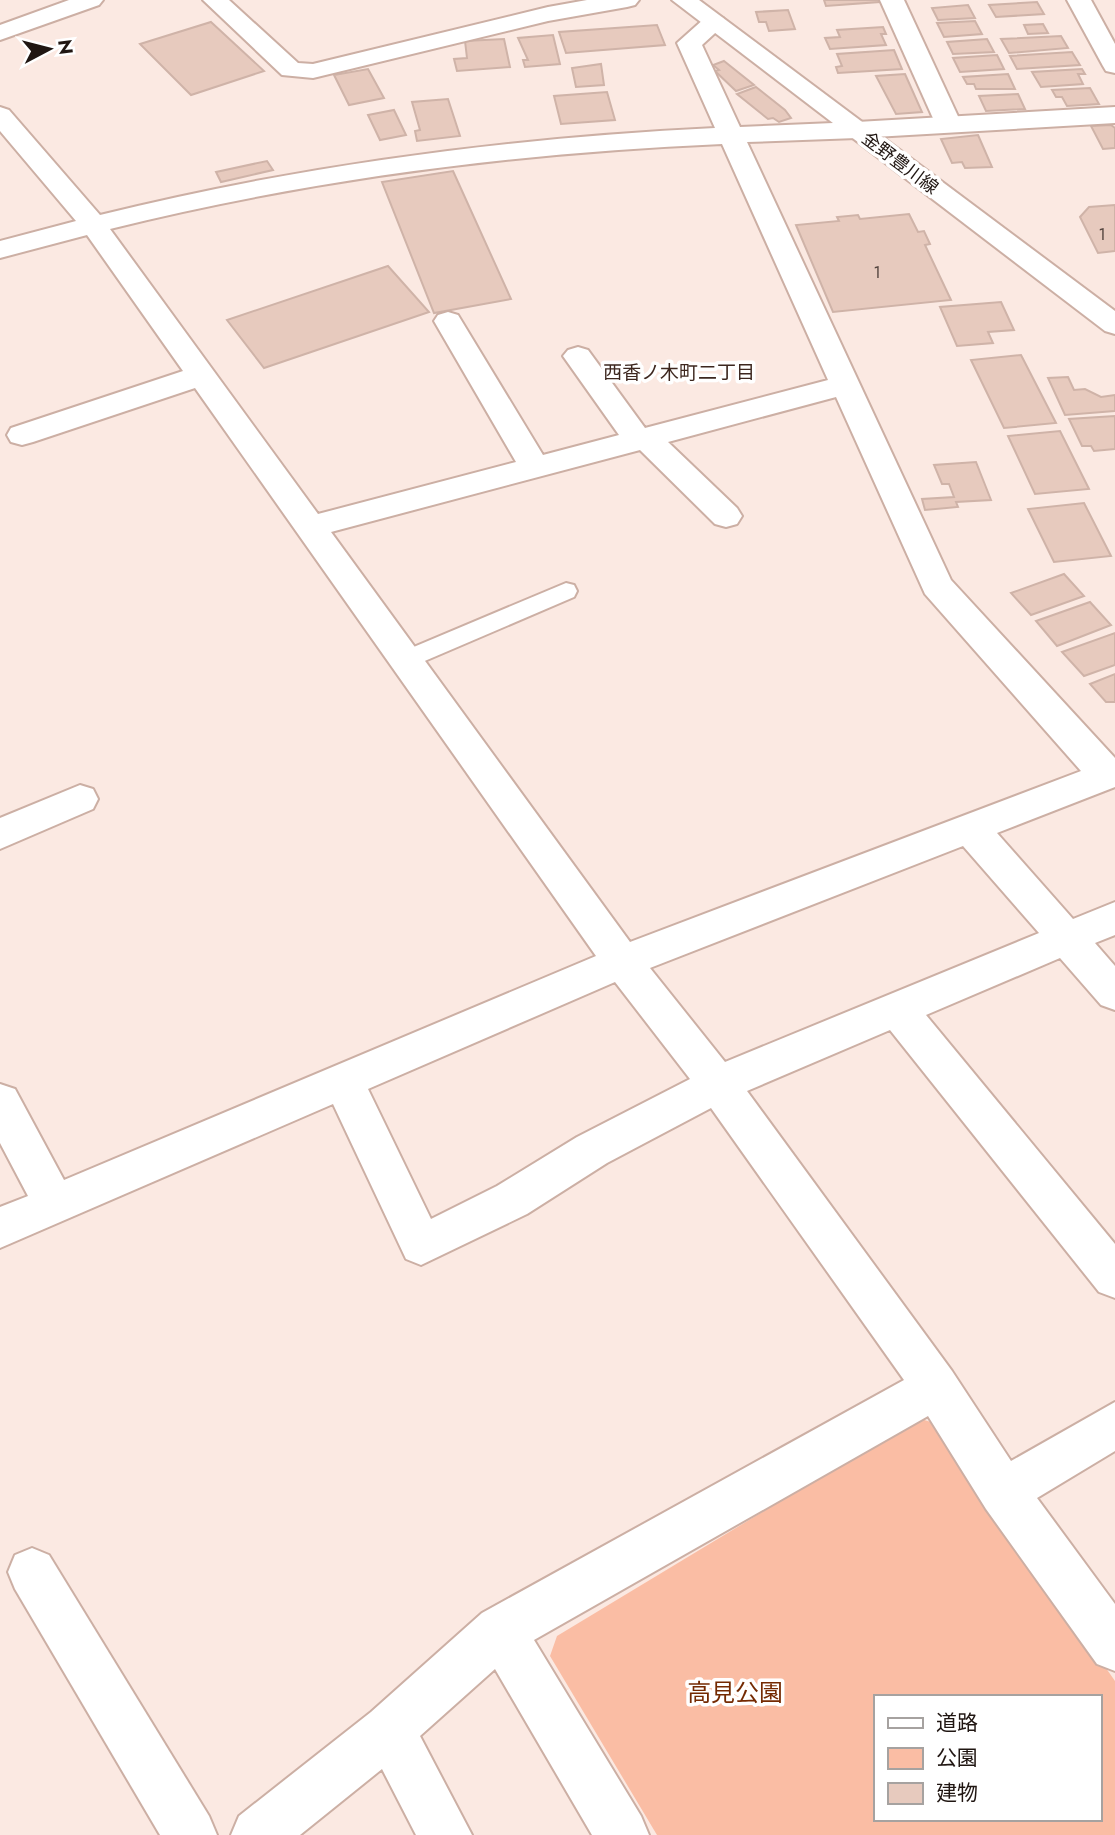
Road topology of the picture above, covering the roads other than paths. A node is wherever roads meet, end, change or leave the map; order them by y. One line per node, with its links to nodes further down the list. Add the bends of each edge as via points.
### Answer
1 (37, 0): 8 (street)
2 (91, 0): 10 (street)
3 (215, 0): 4 (street, via 291,70 313,71 548,14)
4 (627, 0)
5 (684, 0): 9 (street, 金野豊川線)
6 (892, 0): 14 (street)
7 (1079, 0): 11 (street)
8 (0, 13)
9 (714, 23): 15 (street, 金野豊川線); 16 (street, via 689,43)
10 (0, 33)
11 (1115, 66)
12 (0, 115): 17 (street)
13 (1115, 115): 14 (street)
14 (949, 125): 15 (street)
15 (857, 130): 16 (street); 20 (street, 金野豊川線)
16 (730, 137): 17 (street, via 420,160 302,178); 23 (street)
17 (92, 223): 18 (street); 22 (street)
18 (0, 250)
19 (448, 321): 26 (street)
20 (1115, 325)
21 (578, 356): 25 (street)
22 (200, 376): 24 (street); 28 (street)
23 (845, 385): 25 (street); 31 (street, via 937,586)
24 (22, 435)
25 (642, 439): 26 (street); 27 (street)
26 (534, 465): 28 (street)
27 (726, 516)
28 (309, 527): 30 (street)
29 (566, 591): 30 (lane)
30 (405, 660): 37 (street)
31 (1110, 774): 33 (street)
32 (80, 799): 34 (street)
33 (970, 828): 36 (street); 37 (street)
34 (0, 834)
35 (1115, 918): 36 (street)
36 (1066, 938): 38 (street); 39 (street)
37 (622, 962): 40 (street); 41 (street)
38 (1115, 993)
39 (897, 1009): 41 (street); 45 (street)
40 (344, 1083): 41 (street, via 421,1245 512,1200 592,1150); 43 (street)
41 (718, 1084): 46 (street)
42 (0, 1102): 43 (street)
43 (54, 1202): 44 (street)
44 (0, 1228)
45 (1115, 1277)
46 (936, 1387): 48 (street); 50 (street)
47 (1115, 1426): 48 (street)
48 (1003, 1492): 51 (street)
49 (32, 1572): 53 (street)
50 (500, 1631): 52 (street); 56 (street)
51 (1115, 1646)
52 (389, 1730): 54 (street); 55 (street)
53 (190, 1835)
54 (258, 1835)
55 (445, 1835)
56 (622, 1835)

